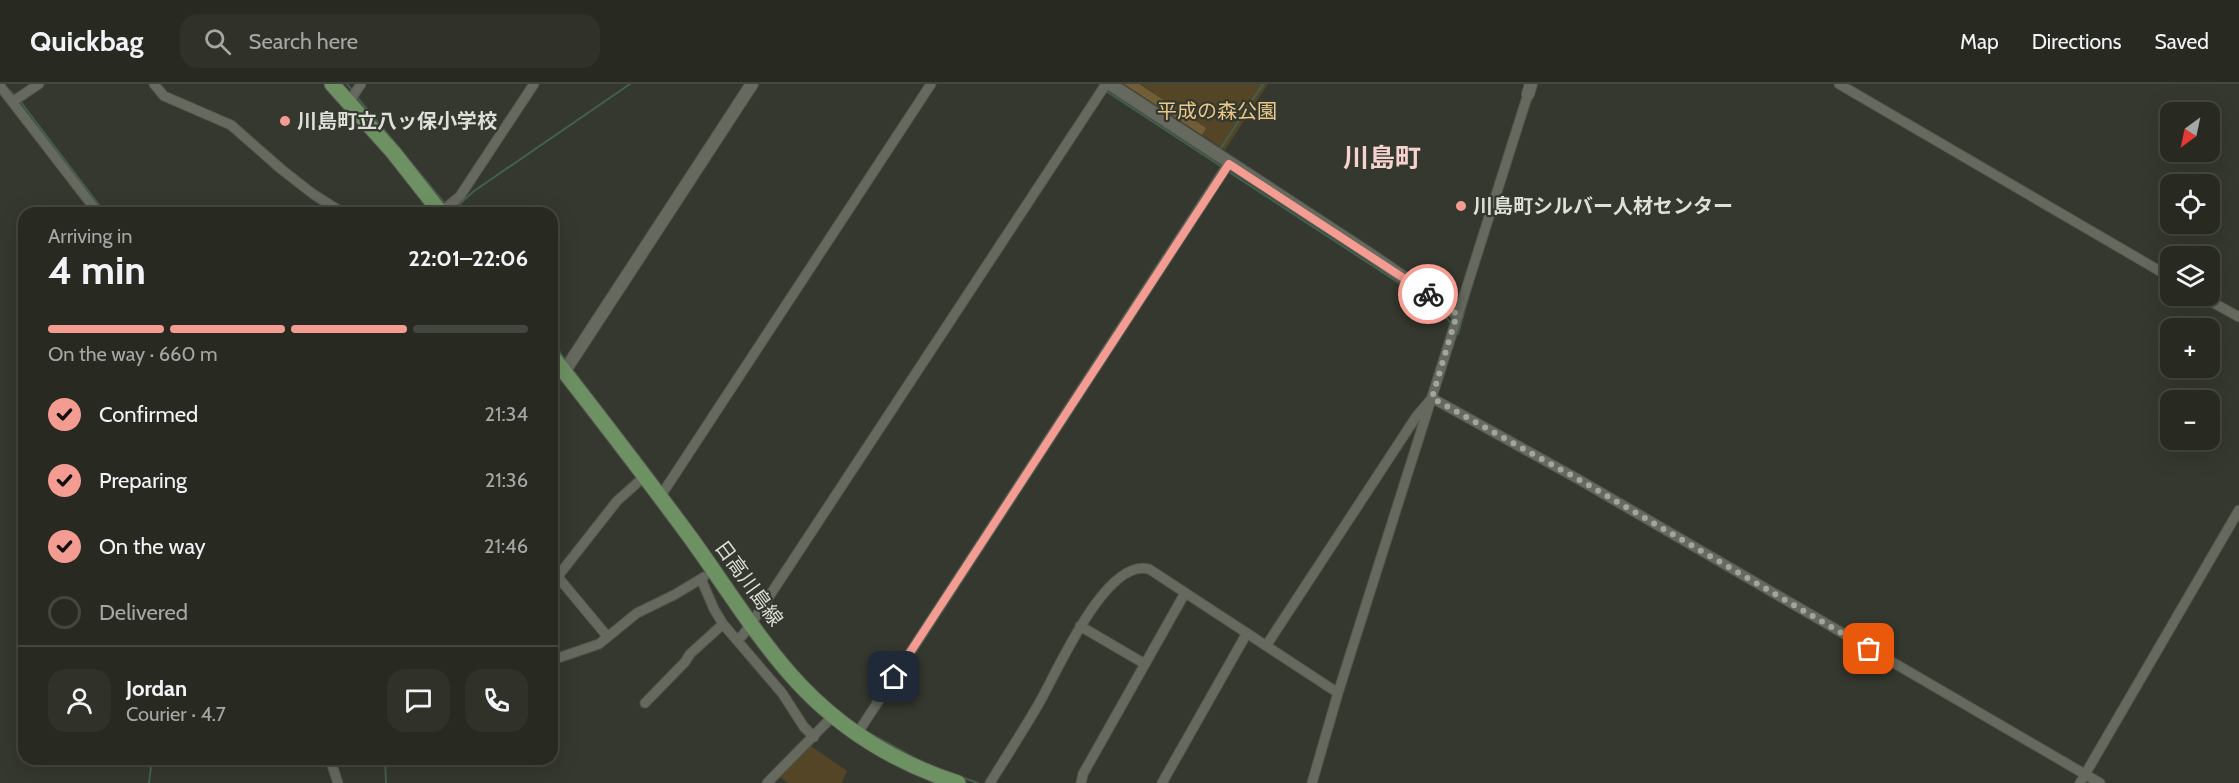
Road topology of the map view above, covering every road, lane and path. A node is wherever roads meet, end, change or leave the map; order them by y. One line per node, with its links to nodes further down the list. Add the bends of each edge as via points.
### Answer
1 (39, 84): 12 (street)
2 (154, 84): 16 (street, via 164,96 231,125)
3 (332, 84): 13 (main road)
4 (361, 84): 13 (street)
5 (534, 84): 18 (street, via 460,196)
6 (752, 84): 24 (street)
7 (931, 84): 27 (street)
8 (1108, 84): 14 (street); 34 (street)
9 (1839, 84): 19 (street)
10 (0, 86): 12 (street)
11 (1530, 89): 21 (street)
12 (12, 102): 15 (street)
13 (349, 102): 17 (main road)
14 (1229, 164): 21 (street); 47 (street)
15 (93, 207)
16 (334, 207)
17 (437, 207)
18 (447, 207)
19 (2160, 272)
20 (2218, 306): 22 (street)
21 (1457, 314): 25 (street)
22 (2239, 318)
23 (558, 364): 24 (main road, 日高川島線)
24 (564, 372): 26 (main road, 日高川島線)
25 (1432, 398): 39 (street); 44 (street); 50 (street, via 1588,485)
26 (645, 476): 27 (main road, 日高川島線); 29 (street, via 617,501)
27 (660, 497): 30 (main road, 日高川島線)
28 (2239, 510): 50 (street)
29 (558, 570)
30 (707, 574): 33 (street, via 714,609); 34 (main road, 日高川島線); 37 (street, via 637,613)
31 (558, 577): 37 (street)
32 (1185, 593): 35 (street, via 1149,569 1130,571 1114,581); 36 (street); 41 (street)
33 (723, 624): 38 (street); 45 (street)
34 (752, 624): 38 (street); 42 (main road, 日高川島線)
35 (1080, 626): 41 (street); 54 (street, via 1039,705)
36 (1247, 633): 39 (street); 56 (street)
37 (607, 636): 40 (street, via 599,644)
38 (736, 639): 43 (street)
39 (1266, 646): 44 (street)
40 (558, 658)
41 (1145, 664): 55 (street)
42 (797, 681): 43 (street); 46 (main road, 日高川島線)
43 (782, 693): 48 (street)
44 (1338, 693): 57 (street)
45 (645, 703)
46 (833, 716): 47 (main road, 日高川島線); 48 (street)
47 (857, 734): 53 (main road, 日高川島線, via 905,762)
48 (814, 736): 52 (street)
49 (332, 765): 51 (street)
50 (2083, 779): 58 (street)
51 (338, 783)
52 (767, 783)
53 (958, 783)
54 (990, 783)
55 (1081, 783)
56 (1162, 783)
57 (1312, 783)
58 (2100, 783)

